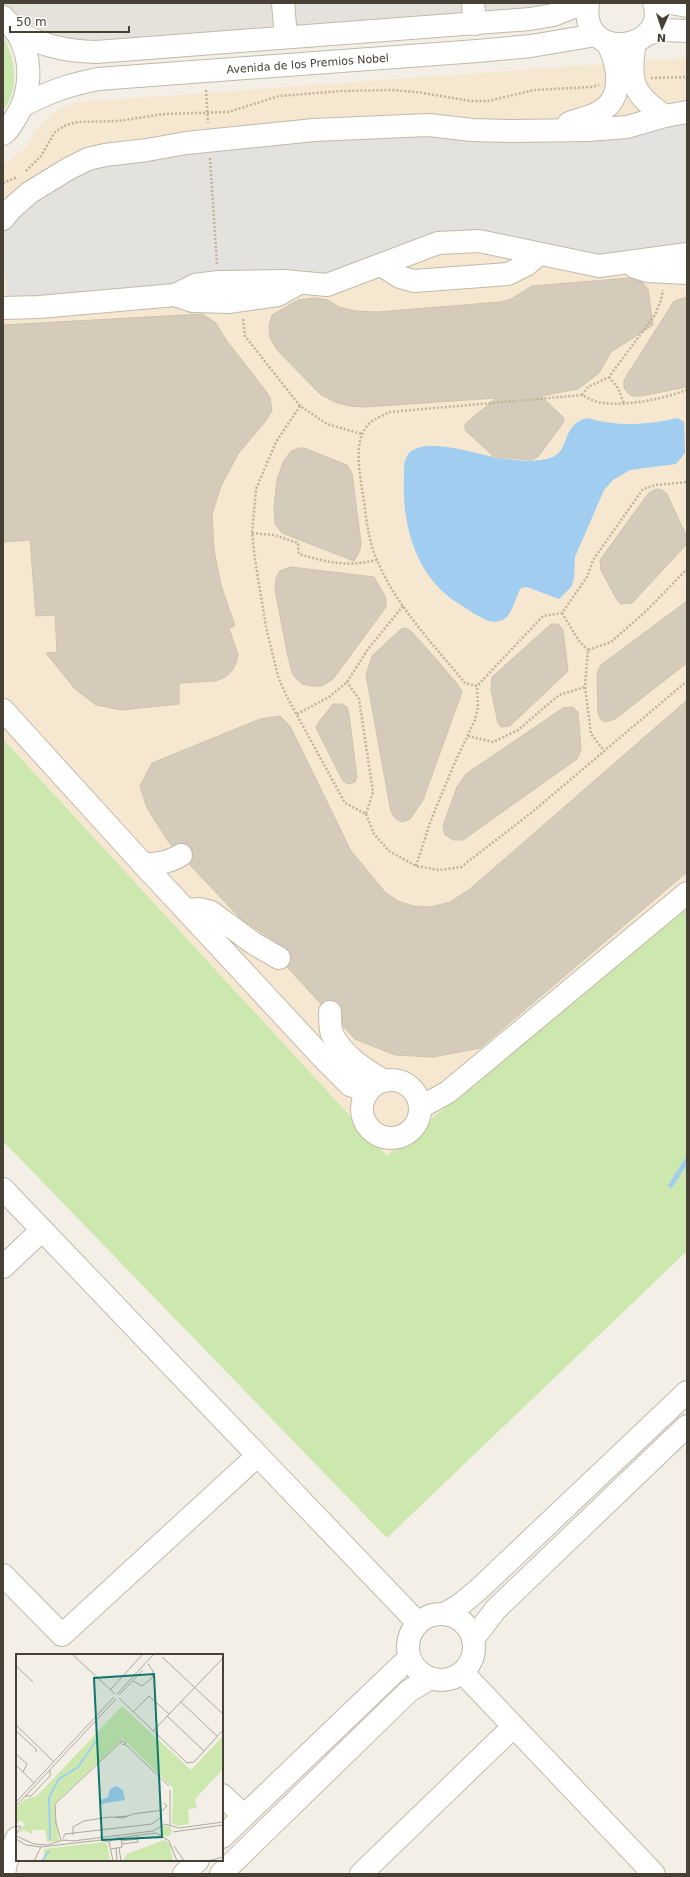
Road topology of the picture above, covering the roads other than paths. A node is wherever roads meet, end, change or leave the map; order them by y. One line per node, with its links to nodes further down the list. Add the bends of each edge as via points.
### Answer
1 (283, 3): 10 (street)
2 (583, 3): 7 (street, via 553,15 530,19)
3 (588, 3): 12 (street, via 589,24)
4 (654, 3): 11 (street, via 654,22)
5 (671, 3): 6 (street)
6 (687, 6)
7 (474, 14): 10 (street)
8 (9, 24): 10 (street, via 40,44 69,51 96,52); 14 (street, via 26,55 29,80)
9 (687, 31): 11 (street, via 663,30)
10 (286, 37)
11 (641, 38): 12 (street, Avenida de los Premios Nobel, via 620,46); 13 (street)
12 (602, 39): 13 (street); 14 (street, Avenida de los Premios Nobel, via 477,51 98,79 48,92)
13 (625, 80): 16 (street, via 647,104); 17 (street, via 604,110 594,116)
14 (24, 105): 18 (street, via 8,131)
15 (687, 112): 16 (street)
16 (665, 116): 17 (street, via 626,127)
17 (549, 131): 19 (street, via 472,130 430,125 314,130 105,154 68,169 29,193)
18 (3, 134)
19 (3, 220)
20 (539, 254): 22 (street, via 599,266); 23 (street, via 480,241 438,243); 23 (street, via 526,265 508,274 422,281 400,277)
21 (687, 254): 22 (street)
22 (622, 263): 24 (street, via 648,271)
23 (381, 265): 25 (street, via 327,285)
24 (687, 273)
25 (298, 283): 26 (street, via 245,280 218,282 195,285); 26 (street, via 278,295 240,301 199,302)
26 (175, 295): 27 (street)
27 (3, 308)
28 (3, 710): 30 (street)
29 (181, 855): 30 (street, via 159,864)
30 (143, 864): 32 (street)
31 (687, 893): 36 (street, via 448,1092)
32 (186, 910): 33 (street, via 200,909 211,912 253,943); 35 (street, via 350,1085)
33 (279, 958)
34 (330, 1012): 35 (street, via 332,1032 344,1051 365,1070)
35 (376, 1086): 36 (street, via 395,1080 404,1083 418,1097); 36 (street, via 363,1105 364,1118 368,1127 383,1137 402,1137 410,1132 418,1121)
36 (420, 1107)
37 (3, 1189): 38 (street)
38 (42, 1230): 39 (street); 42 (street)
39 (3, 1266)
40 (687, 1392): 44 (street, via 478,1590)
41 (687, 1426): 46 (street, via 496,1609)
42 (257, 1456): 43 (street, via 62,1635); 45 (street)
43 (3, 1575)
44 (444, 1614): 45 (street, via 434,1614); 46 (street, via 454,1616 462,1622 469,1629)
45 (418, 1623): 47 (street, via 408,1639)
46 (473, 1639): 48 (street, via 473,1657)
47 (409, 1658): 49 (street, via 420,1674); 52 (street)
48 (462, 1673): 49 (street, via 446,1680); 50 (street)
49 (429, 1678): 58 (street, via 409,1691)
50 (513, 1727): 59 (street); 60 (street)
51 (223, 1797): 52 (street)
52 (244, 1816): 53 (street)
53 (223, 1836)
54 (16, 1840): 56 (street, via 6,1862)
55 (197, 1861): 57 (street)
56 (4, 1874)
57 (184, 1874)
58 (221, 1874)
59 (361, 1874)
60 (654, 1874)

